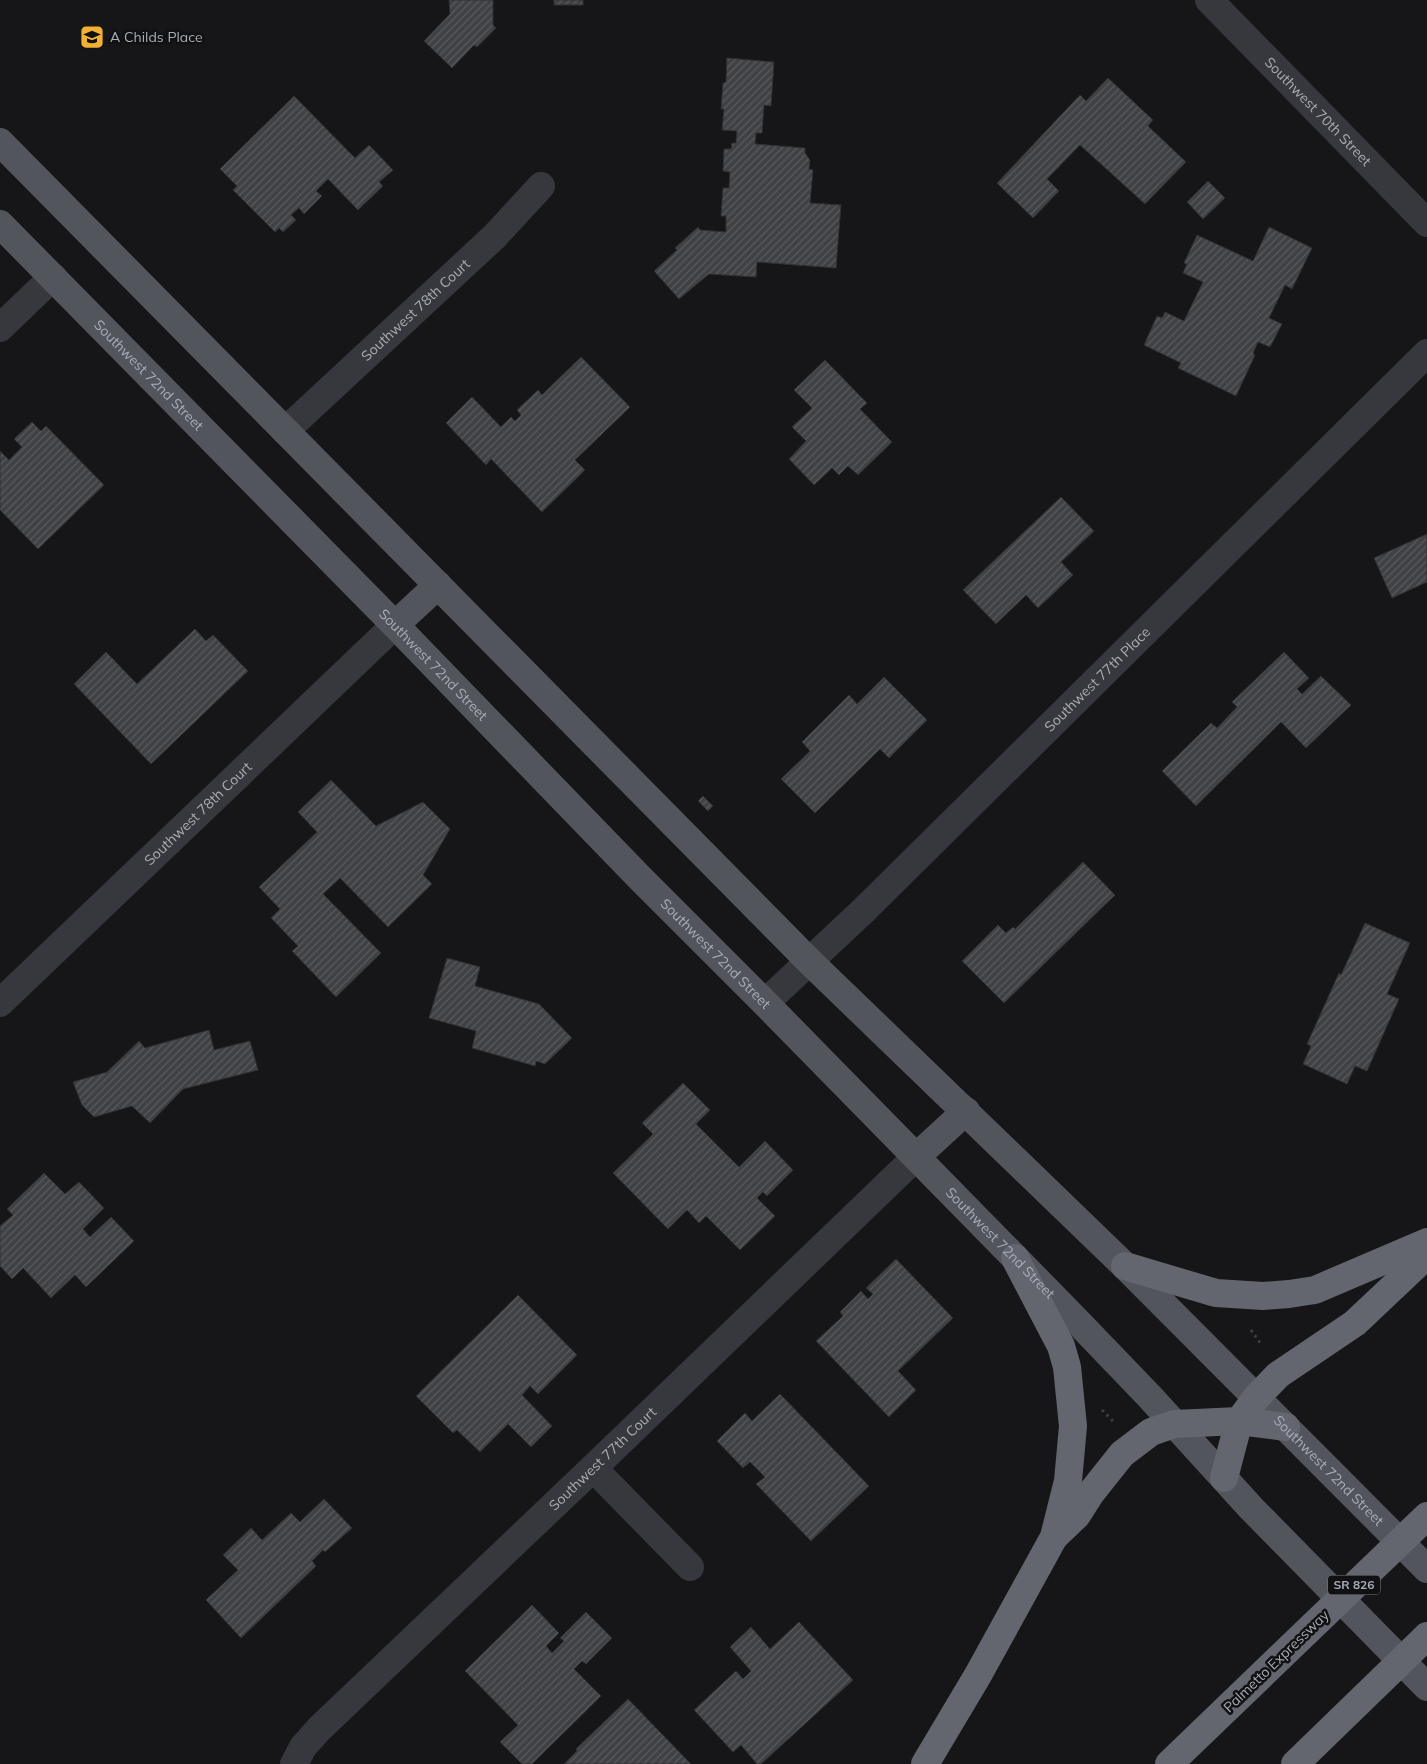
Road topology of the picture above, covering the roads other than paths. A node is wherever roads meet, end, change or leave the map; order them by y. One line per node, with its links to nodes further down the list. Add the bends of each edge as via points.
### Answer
1 (1209, 0): 4 (street, Southwest 70th Street)
2 (0, 142): 9 (main road, Southwest 72nd Street)
3 (540, 186): 9 (street, Southwest 78th Court, via 496,236)
4 (1427, 223)
5 (0, 224): 6 (main road, Southwest 72nd Street)
6 (53, 277): 7 (street); 11 (main road, Southwest 72nd Street)
7 (0, 328)
8 (1427, 353): 12 (street, Southwest 77th Place)
9 (286, 432): 10 (main road, Southwest 72nd Street)
10 (438, 585): 11 (main road); 12 (main road, Southwest 72nd Street)
11 (395, 625): 13 (street, Southwest 78th Court); 14 (main road, Southwest 72nd Street)
12 (809, 961): 14 (street, Southwest 77th Place); 15 (main road, Southwest 72nd Street)
13 (0, 1003)
14 (765, 1003): 16 (main road, Southwest 72nd Street)
15 (966, 1111): 16 (main road); 20 (main road, Southwest 72nd Street)
16 (916, 1157): 19 (main road, Southwest 72nd Street); 25 (street, Southwest 77th Court)
17 (1427, 1242): 20 (highway, via 1314,1290 1289,1294 1216,1293)
18 (1427, 1256): 21 (highway, via 1356,1323 1278,1375)
19 (1015, 1258): 23 (main road, Southwest 72nd Street); 28 (highway, via 1061,1346 1070,1388 1073,1426 1068,1481)
20 (1126, 1266): 21 (main road, Southwest 72nd Street)
21 (1256, 1398): 22 (highway); 24 (main road, Southwest 72nd Street)
22 (1239, 1421): 23 (highway); 24 (highway); 26 (highway)
23 (1174, 1424): 26 (main road, Southwest 72nd Street); 28 (highway, via 1151,1432 1122,1454 1077,1515)
24 (1286, 1428): 30 (main road, Southwest 72nd Street)
25 (593, 1468): 29 (street); 33 (street, Southwest 77th Court, via 319,1729)
26 (1224, 1478): 32 (main road, Southwest 72nd Street)
27 (1427, 1516): 35 (highway, Palmetto Expressway / SR 826)
28 (1054, 1537): 34 (highway)
29 (690, 1567)
30 (1427, 1569)
31 (1427, 1636): 36 (highway)
32 (1427, 1687)
33 (294, 1764)
34 (925, 1764)
35 (1169, 1764)
36 (1295, 1764)

